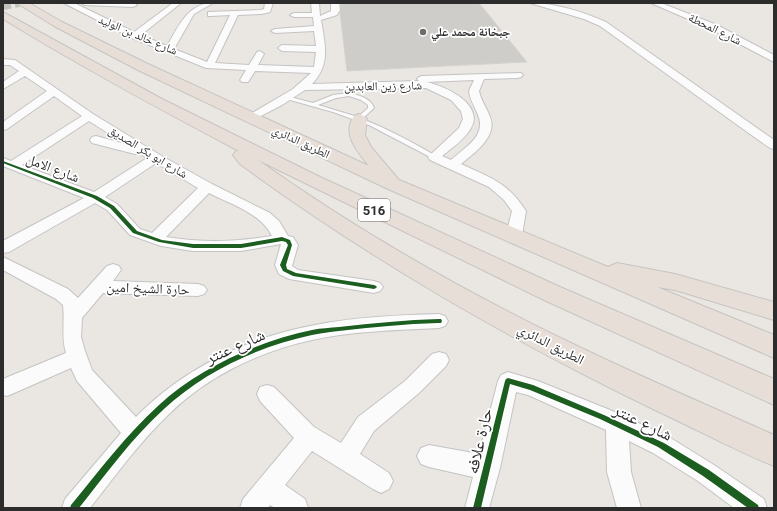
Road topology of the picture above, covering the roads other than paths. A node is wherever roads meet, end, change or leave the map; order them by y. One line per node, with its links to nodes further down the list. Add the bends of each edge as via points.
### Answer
1 (22, 3): 46 (highway, الطريق الدائري / 516, via 99,46)
2 (85, 3): 13 (street)
3 (177, 3): 23 (street)
4 (260, 3): 5 (street)
5 (269, 3): 17 (street, via 266,11)
6 (315, 3): 20 (street)
7 (335, 3): 20 (street, via 334,13)
8 (534, 3): 15 (street)
9 (545, 3): 15 (street)
10 (655, 3): 29 (street, شارع المحطة, via 714,27)
11 (664, 3): 28 (street, شارع المحطة, via 724,27)
12 (73, 4): 19 (street, شارع خالد بن الوليد)
13 (135, 4): 19 (street)
14 (211, 4): 26 (street, via 191,13)
15 (558, 8): 49 (street, via 611,23); 52 (street, via 603,24)
16 (210, 14): 17 (street)
17 (235, 14): 31 (street)
18 (3, 15): 50 (highway, الطريق الدائري / 516, via 75,58)
19 (102, 20): 23 (street, شارع خالد بن الوليد)
20 (317, 20): 21 (street); 21 (street, via 294,14); 25 (street)
21 (293, 30): 22 (street)
22 (275, 31)
23 (135, 36): 26 (street, شارع خالد بن الوليد)
24 (282, 45): 25 (street)
25 (320, 45): 34 (street)
26 (169, 49): 31 (street, شارع خالد بن الوليد)
27 (260, 54): 32 (street)
28 (774, 54)
29 (774, 59)
30 (8, 62): 33 (street, شارع ابو بكر الصديق)
31 (209, 66): 32 (street, شارع زين العابدين)
32 (253, 67): 34 (street, شارع زين العابدين); 37 (street)
33 (26, 71): 38 (street); 40 (street, شارع ابو بكر الصديق)
34 (317, 71): 36 (street, شارع زين العابدين, via 347,80); 39 (street)
35 (518, 75): 36 (street, شارع زين العابدين)
36 (480, 77): 42 (street, via 474,90)
37 (245, 80)
38 (3, 86)
39 (304, 87): 41 (street); 43 (street, شارع زين العابدين, via 427,85 436,87)
40 (53, 92): 45 (street, شارع ابو بكر الصديق); 48 (street)
41 (286, 98): 44 (lane); 46 (street)
42 (477, 100): 43 (street); 57 (street, via 484,114 485,132 479,141)
43 (459, 101): 54 (street, via 466,110 466,126)
44 (313, 105): 47 (lane); 47 (lane, via 338,94 352,94 370,104 371,108)
45 (89, 116): 53 (street, شارع ابو بكر الصديق); 56 (street)
46 (251, 118): 58 (highway, الطريق الدائري / 516)
47 (359, 120): 54 (lane, via 382,129); 58 (highway, via 357,135)
48 (3, 127)
49 (774, 136)
50 (231, 139): 79 (highway, الطريق الدائري / 516, via 443,243); 84 (highway, الطريق الدائري / 516, via 246,160 277,183 417,273 611,375)
51 (96, 140): 53 (street)
52 (774, 145)
53 (144, 150): 55 (street, شارع ابو بكر الصديق)
54 (434, 157): 57 (street)
55 (156, 158): 59 (street, شارع ابو بكر الصديق); 60 (street)
56 (8, 164): 60 (street, شارع الامل)
57 (452, 165): 61 (street, via 494,184 509,197 518,210)
58 (395, 185): 61 (highway, الطريق الدائري / 516)
59 (208, 187): 62 (street); 63 (street, شارع ابو بكر الصديق, via 265,216 274,224)
60 (95, 196): 62 (street, شارع الامل, via 112,207 135,232); 64 (street)
61 (514, 235): 66 (highway, الطريق الدائري / 516)
62 (155, 239): 63 (street, شارع الامل, via 193,246 241,246)
63 (282, 239): 69 (street, شارع ابو بكر الصديق, via 290,245 283,265 285,270 295,275)
64 (5, 245)
65 (3, 263): 72 (street, via 62,294 71,302)
66 (586, 267): 71 (highway, الطريق الدائري / 516, via 634,273 675,282); 74 (highway, الطريق الدائري / 516)
67 (113, 270): 68 (street, حارة الشيخ امين)
68 (98, 287): 70 (street, حارة الشيخ امين); 72 (street, حارة الشيخ امين)
69 (374, 287)
70 (198, 290)
71 (769, 309)
72 (73, 316): 75 (street, via 72,337)
73 (439, 321): 82 (street, شارع عنتر, via 308,333 263,347 208,372 162,406)
74 (766, 344)
75 (77, 357): 78 (street); 82 (street, via 84,375)
76 (440, 360): 86 (street, via 412,387 366,424)
77 (508, 381): 81 (street, شارع عنتر); 87 (street, حارة علافه)
78 (6, 387)
79 (765, 388)
80 (267, 394): 83 (street)
81 (617, 424): 94 (street, via 619,472); 95 (street, شارع عنتر, via 661,444)
82 (136, 433): 90 (street, شارع عنتر)
83 (310, 436): 86 (street); 89 (street)
84 (774, 450)
85 (429, 456): 87 (street)
86 (344, 458): 88 (street)
87 (488, 468): 93 (street, حارة علافه)
88 (381, 481)
89 (268, 488): 91 (street); 92 (street)
90 (74, 508)
91 (252, 508)
92 (296, 508)
93 (477, 508)
94 (629, 508)
95 (755, 508)

